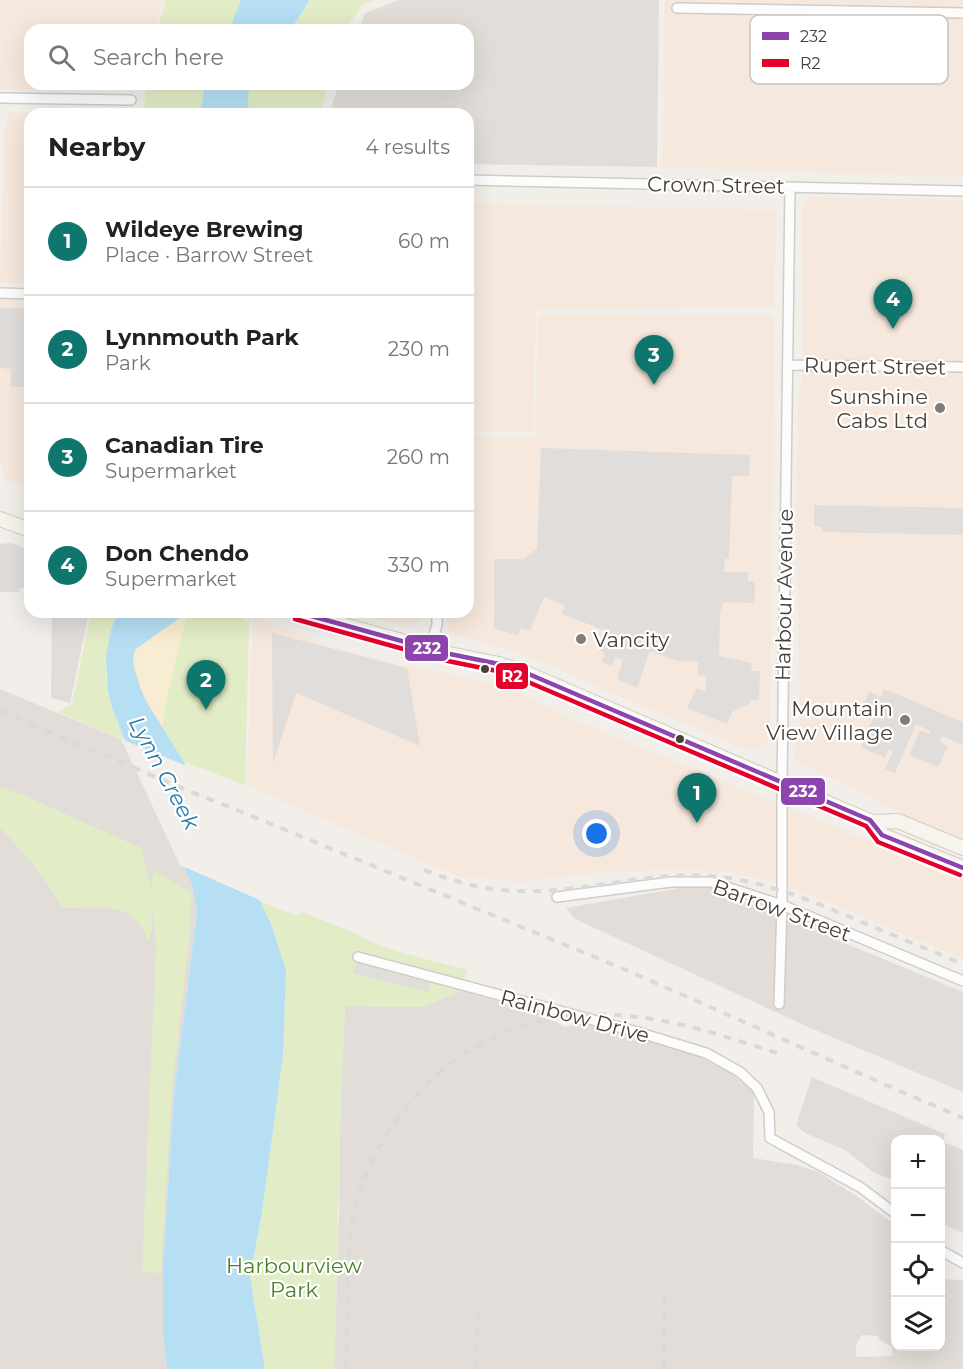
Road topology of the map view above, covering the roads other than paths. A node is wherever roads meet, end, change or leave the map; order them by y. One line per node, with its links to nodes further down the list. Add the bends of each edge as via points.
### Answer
1 (677, 8): 2 (street)
2 (963, 13)
3 (0, 98): 4 (street)
4 (131, 100)
5 (474, 180): 6 (street, Crown Street)
6 (790, 187): 7 (street, Crown Street); 10 (street, Harbour Avenue)
7 (963, 191)
8 (0, 293): 9 (street)
9 (24, 294)
10 (788, 364): 11 (street, Rupert Street); 17 (street, Harbour Avenue)
11 (963, 367)
12 (4, 523): 13 (main road)
13 (24, 528)
14 (319, 618): 16 (main road)
15 (437, 618): 16 (street)
16 (430, 649): 17 (main road, via 524,672)
17 (782, 783): 18 (main road); 22 (street, Harbour Avenue)
18 (872, 822): 19 (main road, via 898,821); 20 (main road, via 882,835)
19 (963, 848)
20 (963, 868)
21 (557, 897): 22 (street, Barrow Street, via 671,882 711,882)
22 (782, 905): 24 (street, Barrow Street); 25 (street, Harbour Avenue)
23 (358, 957): 26 (street, Rainbow Drive, via 706,1053 740,1072 757,1088 769,1112 770,1138 860,1187)
24 (963, 981)
25 (779, 1004)
26 (891, 1210)
27 (945, 1253): 28 (street)
28 (963, 1263)

